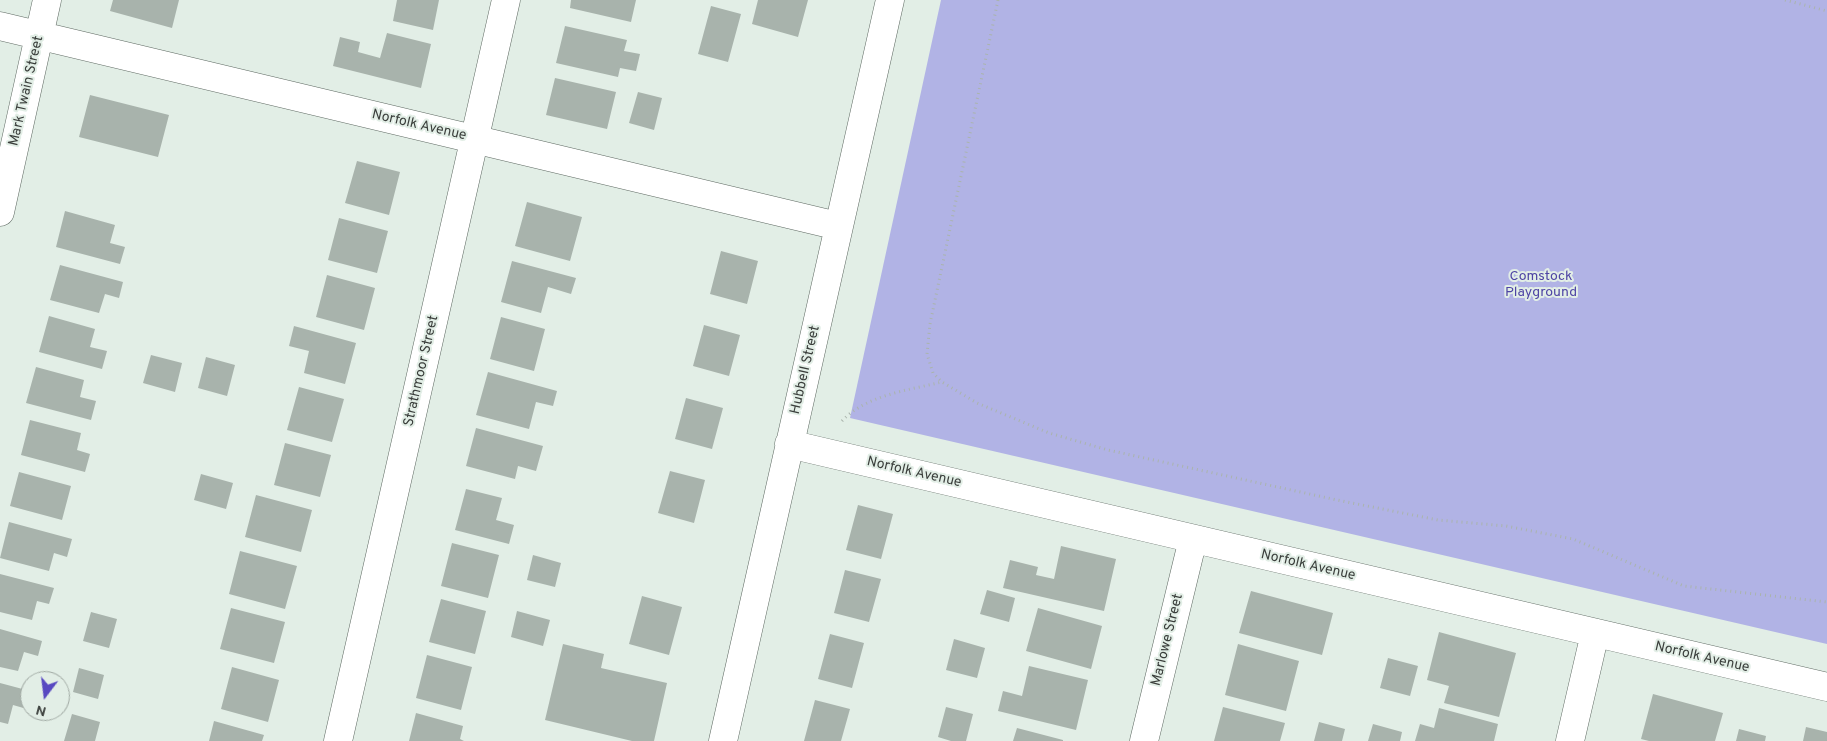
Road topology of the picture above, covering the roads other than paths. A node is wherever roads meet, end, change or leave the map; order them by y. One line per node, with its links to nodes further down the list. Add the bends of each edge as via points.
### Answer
1 (48, 0): 5 (street, Mark Twain Street)
2 (506, 0): 6 (street, Strathmoor Street)
3 (890, 0): 8 (street, Hubbell Street)
4 (0, 26): 5 (street, Norfolk Avenue)
5 (40, 36): 6 (street, Norfolk Avenue); 7 (street, Mark Twain Street)
6 (475, 140): 8 (street, Norfolk Avenue); 13 (street, Strathmoor Street)
7 (0, 212)
8 (838, 226): 9 (street, Hubbell Street)
9 (789, 444): 10 (street, Norfolk Avenue); 14 (street, Hubbell Street)
10 (1193, 539): 11 (street, Norfolk Avenue); 15 (street, Marlowe Street)
11 (1595, 633): 12 (street, Norfolk Avenue); 16 (street)
12 (1827, 687)
13 (338, 741)
14 (722, 741)
15 (1144, 741)
16 (1570, 741)

